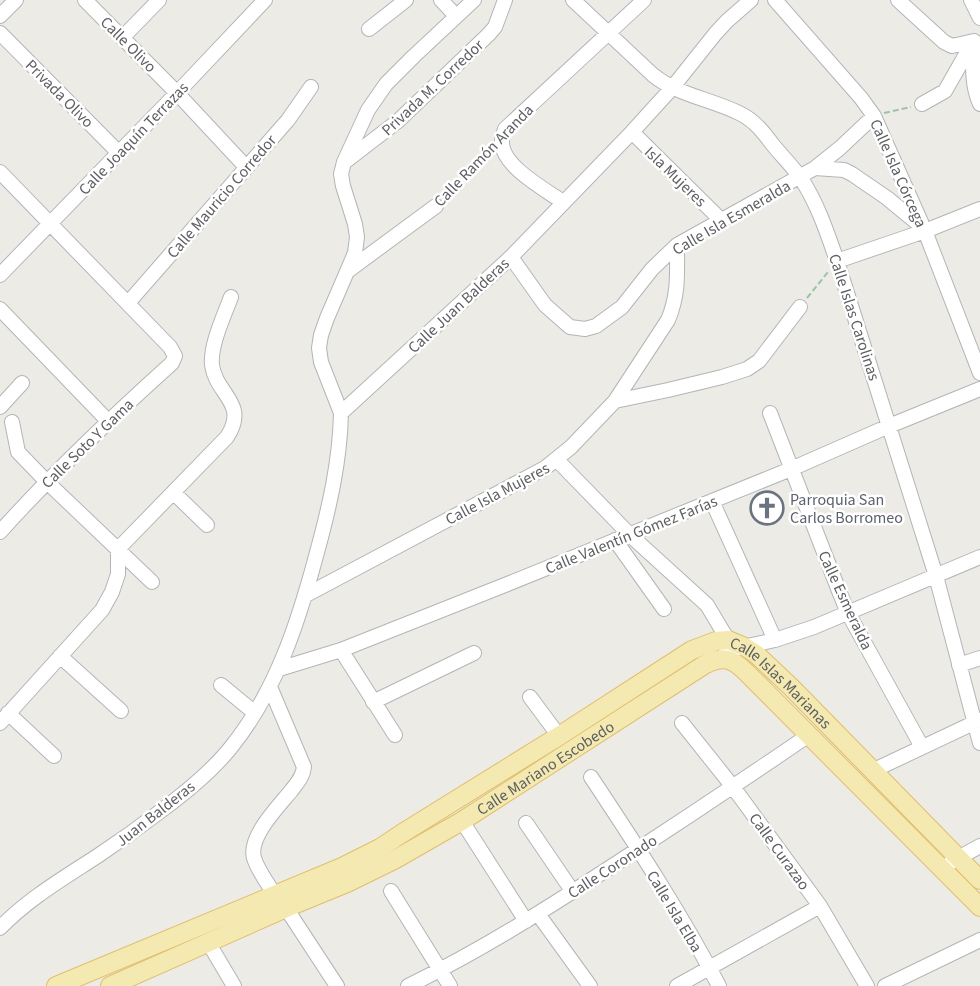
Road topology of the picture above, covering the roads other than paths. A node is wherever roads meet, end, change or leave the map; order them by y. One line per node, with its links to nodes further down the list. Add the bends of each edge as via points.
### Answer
1 (16, 0): 15 (street)
2 (85, 0): 21 (street, Calle Olivo)
3 (159, 0): 21 (street)
4 (265, 0): 25 (street, Calle Joaquín Terrazas)
5 (406, 0): 18 (street)
6 (441, 0): 16 (street)
7 (474, 0): 16 (street)
8 (505, 0): 32 (street, Privada M. Corredor, via 489,34 398,121)
9 (573, 0): 20 (street, Calle Islas Carolinas)
10 (644, 0): 20 (street, Calle Ramón Aranda)
11 (750, 0): 24 (street, Calle Juan Balderas, via 715,34)
12 (775, 0): 28 (street, Calle Isla Córcega)
13 (898, 0): 22 (street, via 944,42 952,46)
14 (971, 0): 17 (street)
15 (0, 16)
16 (456, 16): 32 (street, via 376,97)
17 (980, 18)
18 (369, 29)
19 (0, 33): 31 (street, Privada Olivo)
20 (608, 33): 24 (street, Calle Islas Carolinas); 38 (street, Calle Ramón Aranda, via 505,129 501,143 516,168)
21 (122, 38): 25 (street, Calle Olivo)
22 (977, 40): 26 (street, via 945,91); 27 (street, via 973,78)
23 (311, 87): 33 (street, Calle Mauricio Corredor)
24 (672, 88): 29 (street, Calle Juan Balderas); 37 (street, Calle Islas Carolinas, via 750,119)
25 (177, 93): 31 (street, Calle Joaquín Terrazas); 33 (street, Calle Olivo)
26 (922, 104)
27 (980, 104)
28 (874, 116): 30 (street, Calle Isla Esmeralda); 43 (street, Calle Isla Córcega)
29 (632, 132): 38 (street, Calle Juan Balderas); 41 (street, Isla Mujeres)
30 (840, 148): 34 (street, Calle Isla Esmeralda); 35 (street)
31 (119, 153): 42 (street, Calle Joaquín Terrazas)
32 (344, 162): 47 (street, via 342,180 357,237)
33 (246, 167): 50 (street, Calle Mauricio Corredor)
34 (815, 168): 35 (street); 37 (street, Calle Isla Esmeralda)
35 (844, 170): 43 (street)
36 (0, 172): 42 (street)
37 (800, 177): 41 (street, Calle Isla Esmeralda); 46 (street, Calle Islas Carolinas, via 818,209)
38 (563, 202): 45 (street, Calle Juan Balderas)
39 (436, 206): 47 (street, Calle Ramón Aranda)
40 (980, 209): 43 (street)
41 (721, 220): 44 (street, Calle Isla Esmeralda)
42 (51, 223): 48 (street, Calle Joaquín Terrazas); 50 (street)
43 (924, 229): 46 (street); 53 (street, Calle Isla Córcega)
44 (677, 245): 45 (street, Calle Isla Esmeralda, via 652,268 622,307 585,330 570,327 545,304); 56 (street, Calle Isla Mujeres, via 674,306)
45 (511, 256): 58 (street, Calle Juan Balderas)
46 (837, 261): 62 (street, Calle Islas Carolinas)
47 (349, 270): 58 (street, via 327,318 319,348)
48 (0, 275)
49 (231, 297): 66 (street, via 212,354 212,366 235,412 233,428)
50 (128, 303): 60 (street, Calle Soto Y Gama, via 175,356)
51 (800, 307): 56 (street, via 759,361 747,369)
52 (0, 309): 60 (street)
53 (980, 373)
54 (22, 383): 57 (street)
55 (980, 389): 62 (street, Calle Valentín Gómez Farías)
56 (615, 401): 63 (street, Calle Isla Mujeres)
57 (0, 407)
58 (341, 413): 76 (street, via 335,481)
59 (770, 413): 64 (street, Calle Esmeralda)
60 (108, 421): 65 (street, Calle Soto Y Gama)
61 (12, 422): 65 (street, via 18,452)
62 (889, 426): 64 (street, Calle Valentín Gómez Farías); 74 (street, Calle Islas Carolinas)
63 (557, 460): 70 (street, Calle Islas Marianas); 76 (street, Calle Isla Mujeres)
64 (791, 469): 67 (street, Calle Valentín Gómez Farías); 78 (street, Calle Esmeralda)
65 (46, 481): 69 (street, Calle Soto Y Gama); 72 (street)
66 (174, 493): 68 (street); 72 (street)
67 (712, 501): 70 (street, Calle Valentín Gómez Farías); 80 (street)
68 (207, 525)
69 (0, 532)
70 (630, 535): 71 (street, Calle Valentín Gómez Farías); 79 (street, Calle Islas Marianas, via 706,605)
71 (615, 540): 77 (street); 82 (street, Calle Valentín Gómez Farías)
72 (118, 549): 75 (street); 84 (street, via 118,574 112,592 102,610)
73 (980, 557): 74 (street, Calle Mariano Escobedo)
74 (936, 576): 78 (street, Calle Mariano Escobedo); 87 (street, Calle Islas Carolinas)
75 (152, 582)
76 (306, 595): 88 (street)
77 (664, 609)
78 (848, 613): 80 (street, Calle Mariano Escobedo); 102 (street, Calle Esmeralda)
79 (728, 640): 81 (main road, Calle Islas Marianas); 100 (main road, Calle Mariano Escobedo, via 692,650)
80 (775, 640): 81 (street, Calle Mariano Escobedo)
81 (745, 647): 86 (street, Calle Mariano Escobedo); 104 (main road, Calle Islas Marianas, via 792,688)
82 (341, 650): 88 (street, Calle Valentín Gómez Farías); 92 (street)
83 (474, 653): 92 (street)
84 (60, 656): 93 (street); 95 (street)
85 (980, 658): 87 (street)
86 (719, 659): 99 (main road, Calle Islas Marianas, via 739,665); 107 (main road, Calle Mariano Escobedo)
87 (959, 665): 96 (street, Calle Islas Carolinas)
88 (279, 669): 90 (street, Juan Balderas)
89 (222, 685): 94 (street)
90 (270, 687): 94 (street, Juan Balderas); 116 (street, via 304,772 267,821 253,848 257,866)
91 (530, 697): 100 (street)
92 (373, 702): 98 (street)
93 (121, 711)
94 (255, 713): 120 (street, Juan Balderas, via 219,761 183,794 52,885)
95 (4, 718): 103 (street)
96 (977, 721): 101 (street, Calle Islas Carolinas); 102 (street)
97 (682, 723): 106 (street, Calle Curazao)
98 (395, 735)
99 (809, 735): 106 (street, Calle Coronado); 112 (main road, Calle Islas Marianas)
100 (559, 736): 116 (main road, Calle Mariano Escobedo, via 380,848)
101 (980, 743)
102 (922, 747): 104 (street)
103 (54, 756)
104 (872, 771): 111 (main road, Calle Islas Marianas)
105 (591, 777): 110 (street, Calle Isla Elba)
106 (733, 787): 110 (street, Calle Coronado); 117 (street, Calle Curazao)
107 (462, 821): 116 (main road, Calle Mariano Escobedo, via 375,870); 119 (street)
108 (526, 823): 115 (street)
109 (980, 846): 111 (street)
110 (639, 849): 115 (street, Calle Coronado); 123 (street, Calle Isla Elba)
111 (957, 858): 112 (street); 113 (main road, Calle Islas Marianas)
112 (941, 868): 118 (main road, Calle Islas Marianas)
113 (980, 880)
114 (391, 891): 124 (street)
115 (573, 892): 119 (street, Calle Coronado)
116 (281, 901): 122 (main road, Calle Mariano Escobedo); 125 (main road, Calle Mariano Escobedo); 128 (street)
117 (820, 906): 123 (street); 134 (street, Calle Curazao)
118 (980, 907)
119 (532, 917): 124 (street, Calle Coronado); 131 (street)
120 (0, 928)
121 (980, 939): 135 (street)
122 (208, 942): 126 (main road, Calle Mariano Escobedo); 127 (street)
123 (710, 969): 132 (street); 133 (street, Calle Isla Elba)
124 (440, 970): 129 (street, Calle Coronado); 130 (street)
125 (56, 986)
126 (110, 986)
127 (234, 986)
128 (337, 986)
129 (408, 986)
130 (450, 986)
131 (590, 986)
132 (676, 986)
133 (718, 986)
134 (867, 986)
135 (885, 986)

